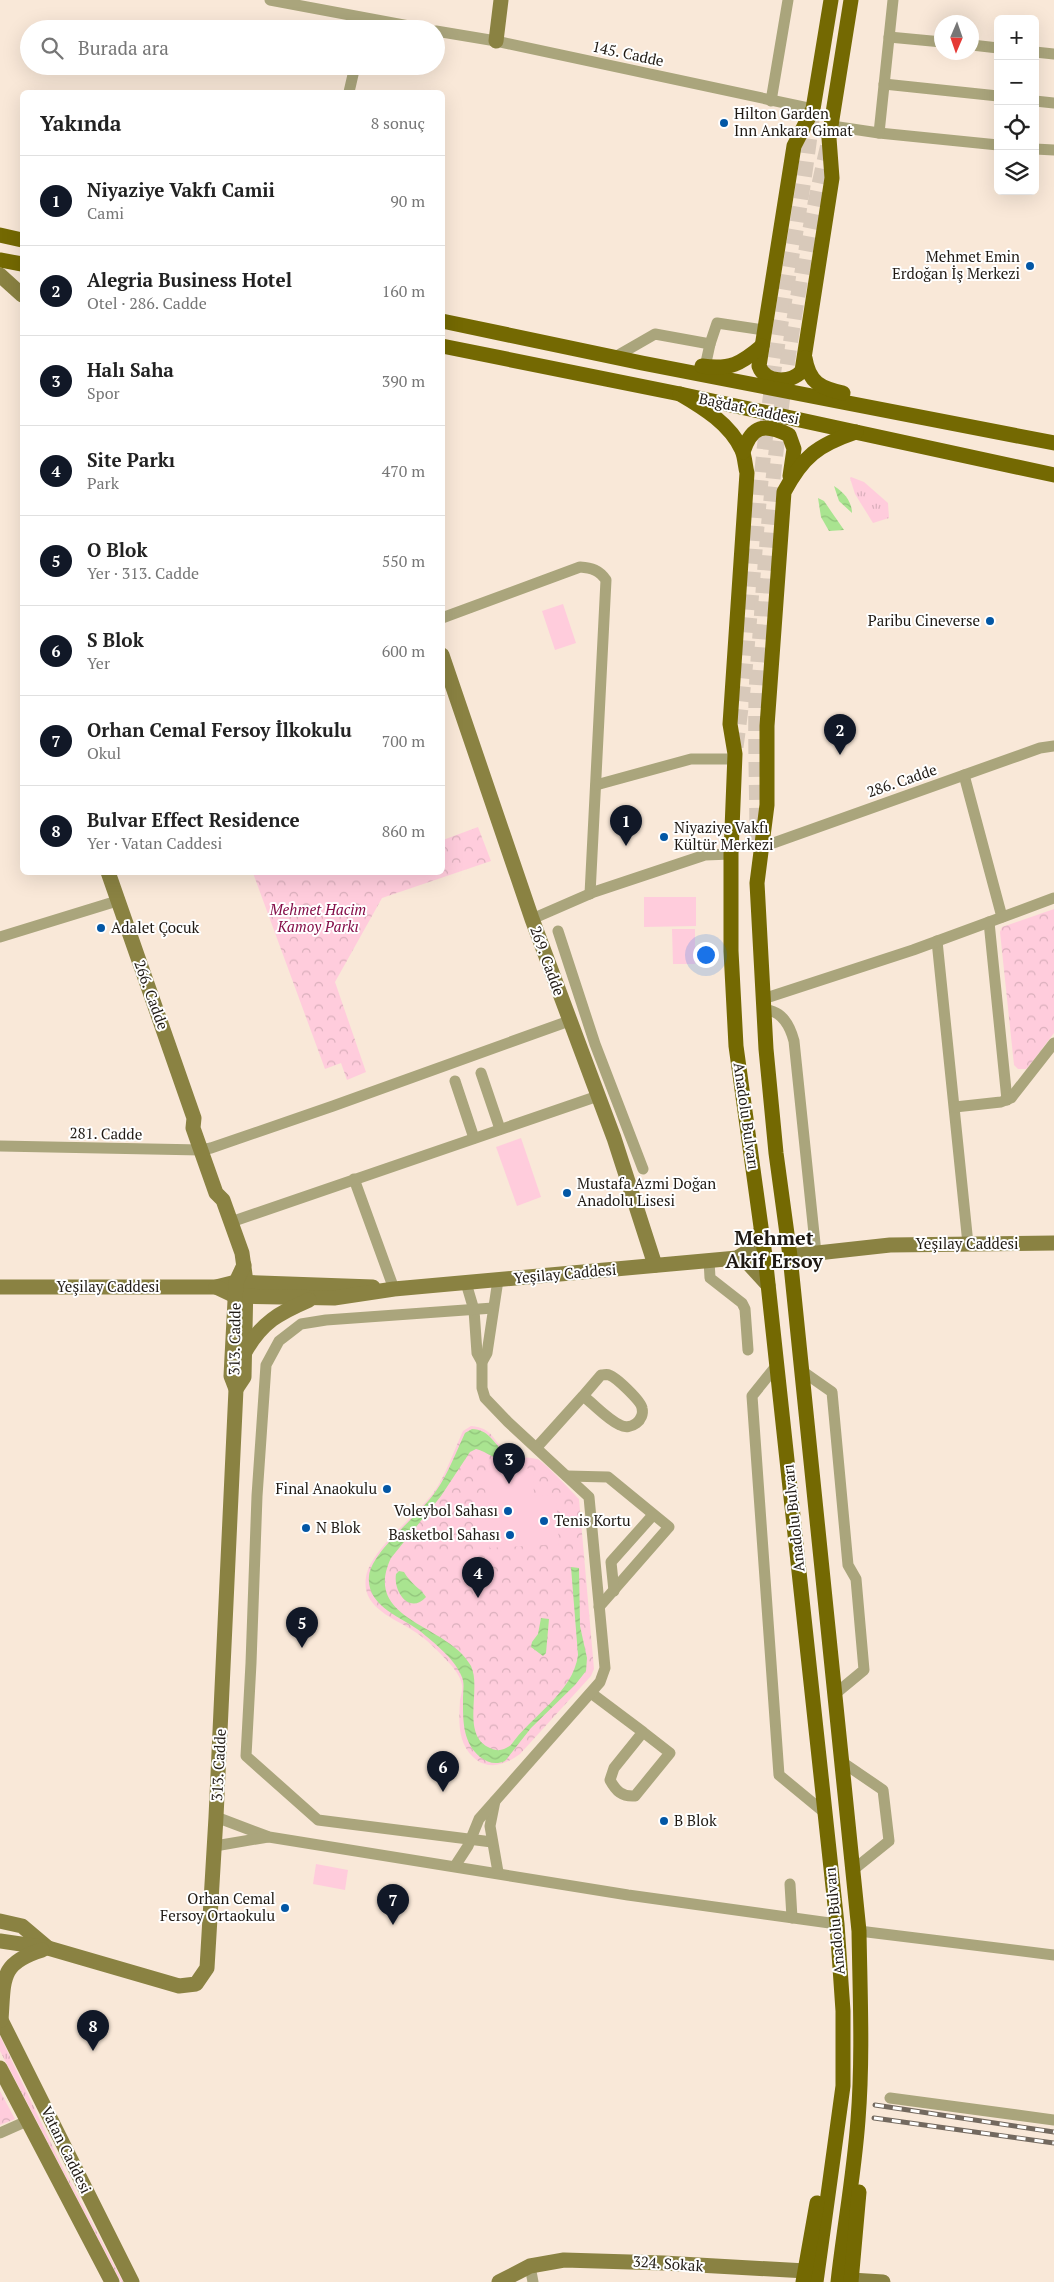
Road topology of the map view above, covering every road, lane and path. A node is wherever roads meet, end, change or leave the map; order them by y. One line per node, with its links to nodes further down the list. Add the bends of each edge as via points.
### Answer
1 (270, 0): 7 (street)
2 (501, 0): 10 (main road)
3 (788, 0): 20 (street)
4 (831, 0): 23 (main road)
5 (851, 0): 24 (main road)
6 (892, 0): 9 (street)
7 (348, 20)
8 (445, 32): 10 (street, 145. Cadde)
9 (889, 37): 11 (street); 17 (street)
10 (496, 41): 20 (street, 145. Cadde)
11 (934, 41)
12 (979, 46): 13 (street)
13 (994, 48)
14 (1039, 52): 15 (street)
15 (1054, 54)
16 (353, 75): 18 (street)
17 (884, 84): 19 (street); 25 (street)
18 (349, 90)
19 (994, 96)
20 (771, 101): 23 (street, 145. Cadde)
21 (1039, 101): 22 (street)
22 (1054, 103)
23 (813, 109): 36 (main road, via 794,146)
24 (830, 132): 25 (street); 40 (main road, via 832,178)
25 (879, 134): 26 (street)
26 (994, 145)
27 (1039, 149): 28 (street)
28 (1054, 150)
29 (0, 235): 30 (main road)
30 (20, 240)
31 (0, 260): 32 (main road)
32 (20, 264)
33 (0, 274): 34 (main road)
34 (20, 292)
35 (445, 322): 41 (main road, Bağdat Caddesi)
36 (764, 330): 37 (street, via 716,323); 38 (main road)
37 (710, 344): 41 (street, via 655,334); 43 (street)
38 (762, 346): 40 (main road, via 759,366 767,377 796,378 802,371); 43 (main road, via 740,363 725,368)
39 (445, 347): 44 (main road, Bağdat Caddesi)
40 (804, 352): 45 (main road, via 814,382 828,389 868,398)
41 (615, 357): 42 (main road, Bağdat Caddesi)
42 (642, 363): 43 (main road, via 678,362); 45 (main road, Bağdat Caddesi)
43 (705, 367)
44 (680, 394): 46 (main road, Bağdat Caddesi); 48 (main road, via 721,422)
45 (902, 413): 47 (main road, Bağdat Caddesi)
46 (856, 432): 49 (main road, Bağdat Caddesi); 50 (main road, via 819,447 806,458)
47 (1054, 443)
48 (743, 452): 50 (main road, Anadolu Bulvarı, via 748,437 759,428 774,428 789,435 794,449); 54 (main road, Anadolu Bulvarı, via 747,473 730,724)
49 (1054, 474)
50 (788, 485): 57 (main road, Anadolu Bulvarı, via 784,492 782,515)
51 (445, 617): 56 (street, via 580,567 602,573 606,580)
52 (445, 664): 64 (main road, 269. Cadde)
53 (1054, 746): 55 (street, 286. Cadde)
54 (735, 756): 56 (street, via 690,759); 58 (main road, Anadolu Bulvarı)
55 (964, 775): 57 (street, 286. Cadde); 63 (street)
56 (596, 785): 60 (street)
57 (762, 847): 69 (main road, Anadolu Bulvarı, via 757,883)
58 (731, 854): 60 (street, via 705,856); 86 (main road, Anadolu Bulvarı, via 731,951 736,1046)
59 (109, 875): 62 (main road, 266. Cadde)
60 (590, 894): 64 (street)
61 (1054, 898): 63 (street)
62 (117, 901): 67 (street); 82 (main road, 266. Cadde, via 194,1118 193,1128)
63 (1002, 917): 65 (street)
64 (532, 919): 70 (main road, 269. Cadde)
65 (989, 922): 68 (street); 77 (street)
66 (558, 930): 72 (street)
67 (0, 937)
68 (937, 941): 69 (street); 78 (street)
69 (764, 1005): 89 (street, via 781,1016 794,1041); 90 (main road, Anadolu Bulvarı, via 776,1153)
70 (569, 1021): 73 (main road, 269. Cadde); 82 (street, 281. Cadde)
71 (1054, 1043): 77 (street)
72 (595, 1044): 73 (street); 83 (street)
73 (580, 1050): 76 (main road, 269. Cadde)
74 (480, 1073): 79 (street)
75 (455, 1081): 80 (street)
76 (598, 1096): 79 (street); 93 (main road, 269. Cadde)
77 (1007, 1100): 78 (street)
78 (955, 1107): 88 (street)
79 (500, 1130): 80 (street)
80 (474, 1138): 84 (street)
81 (0, 1146): 82 (street, 281. Cadde)
82 (206, 1149): 85 (main road, 266. Cadde, via 226,1190 223,1200)
83 (643, 1169)
84 (354, 1179): 85 (street); 98 (street)
85 (231, 1222): 99 (main road, 266. Cadde, via 244,1265)
86 (761, 1231): 91 (main road, via 747,1252); 96 (main road, Anadolu Bulvarı)
87 (1054, 1243): 88 (main road, Yeşilay Caddesi)
88 (968, 1244): 89 (main road, Yeşilay Caddesi, via 890,1245)
89 (816, 1253): 90 (main road, Yeşilay Caddesi)
90 (790, 1256): 107 (main road, Anadolu Bulvarı)
91 (737, 1258): 92 (main road, Yeşilay Caddesi); 96 (main road, via 747,1262)
92 (709, 1260): 93 (main road, Yeşilay Caddesi); 103 (street, via 710,1278 742,1303 745,1309)
93 (655, 1265): 94 (main road, Yeşilay Caddesi)
94 (498, 1280): 95 (main road, Yeşilay Caddesi); 101 (street)
95 (466, 1283): 98 (main road, Yeşilay Caddesi); 102 (street)
96 (768, 1286): 106 (main road, Anadolu Bulvarı)
97 (0, 1287): 99 (main road, Yeşilay Caddesi)
98 (394, 1288): 99 (main road, Yeşilay Caddesi); 100 (main road, Yeşilay Caddesi, via 352,1296)
99 (241, 1289): 100 (main road, Yeşilay Caddesi); 104 (main road, 313. Cadde); 108 (main road, 313. Cadde, via 231,1376)
100 (315, 1298): 104 (main road, via 281,1312 267,1323)
101 (493, 1308): 102 (street); 105 (street)
102 (474, 1310): 105 (street, via 477,1353); 123 (street, via 301,1324 279,1341 266,1365 246,1756 318,1820)
103 (748, 1350)
104 (245, 1353): 108 (main road, 313. Cadde, via 244,1377)
105 (482, 1362): 110 (street, via 485,1398)
106 (777, 1365): 120 (main road, Anadolu Bulvarı); 120 (street, via 752,1396 779,1775)
107 (802, 1371): 116 (main road, Anadolu Bulvarı); 116 (street, via 832,1392 848,1565 856,1580 864,1670)
108 (236, 1389): 121 (main road, 313. Cadde)
109 (583, 1396): 109 (street, via 620,1425 634,1426 641,1417 640,1401 610,1375 602,1375); 110 (street)
110 (536, 1448): 111 (street)
111 (567, 1476): 112 (street, via 608,1477); 114 (street, via 589,1498)
112 (653, 1515): 113 (street, via 611,1562); 113 (street, via 669,1527)
113 (614, 1591): 114 (street)
114 (599, 1607): 115 (street, via 605,1668)
115 (591, 1693): 117 (street); 119 (street)
116 (835, 1694): 118 (main road, Anadolu Bulvarı)
117 (642, 1732): 117 (street, via 614,1768 610,1780 615,1789 626,1796 635,1796 670,1753)
118 (842, 1762): 127 (main road, Anadolu Bulvarı); 127 (street, via 883,1790 889,1841)
119 (495, 1799): 123 (street, via 479,1819); 124 (street, via 490,1826)
120 (825, 1813): 132 (main road, Anadolu Bulvarı)
121 (216, 1817): 122 (street); 125 (main road, 313. Cadde)
122 (269, 1837): 125 (street); 126 (street)
123 (471, 1839): 124 (street); 126 (street)
124 (492, 1842): 128 (street)
125 (215, 1846): 135 (main road, 313. Cadde, via 206,1968 196,1984 179,1986)
126 (456, 1866): 128 (street)
127 (853, 1870): 133 (main road, Anadolu Bulvarı)
128 (498, 1872): 130 (street, via 628,1895)
129 (790, 1884): 130 (street)
130 (792, 1918): 132 (street)
131 (0, 1921): 135 (main road, 313. Cadde, via 22,1926)
132 (837, 1924): 144 (main road, Anadolu Bulvarı, via 843,2011 843,2086 838,2120 829,2130)
133 (859, 1931): 136 (street); 145 (main road, Anadolu Bulvarı, via 860,2195)
134 (0, 1941): 135 (main road, 313. Cadde)
135 (48, 1948): 137 (main road, via 20,1956 7,1967 2,1983)
136 (1054, 1955)
137 (0, 2019): 147 (main road, Vatan Caddesi)
138 (0, 2068): 141 (main road, Vatan Caddesi)
139 (890, 2098): 140 (street)
140 (1054, 2120)
141 (27, 2121): 142 (street); 146 (main road, Vatan Caddesi)
142 (0, 2133)
143 (530, 2266): 144 (main road, 324. Sokak, via 564,2260 592,2261); 148 (main road, 324. Sokak); 149 (street)
144 (808, 2278)
145 (847, 2281): 150 (main road)
146 (112, 2282)
147 (132, 2282)
148 (499, 2282)
149 (533, 2282)
150 (883, 2282)

